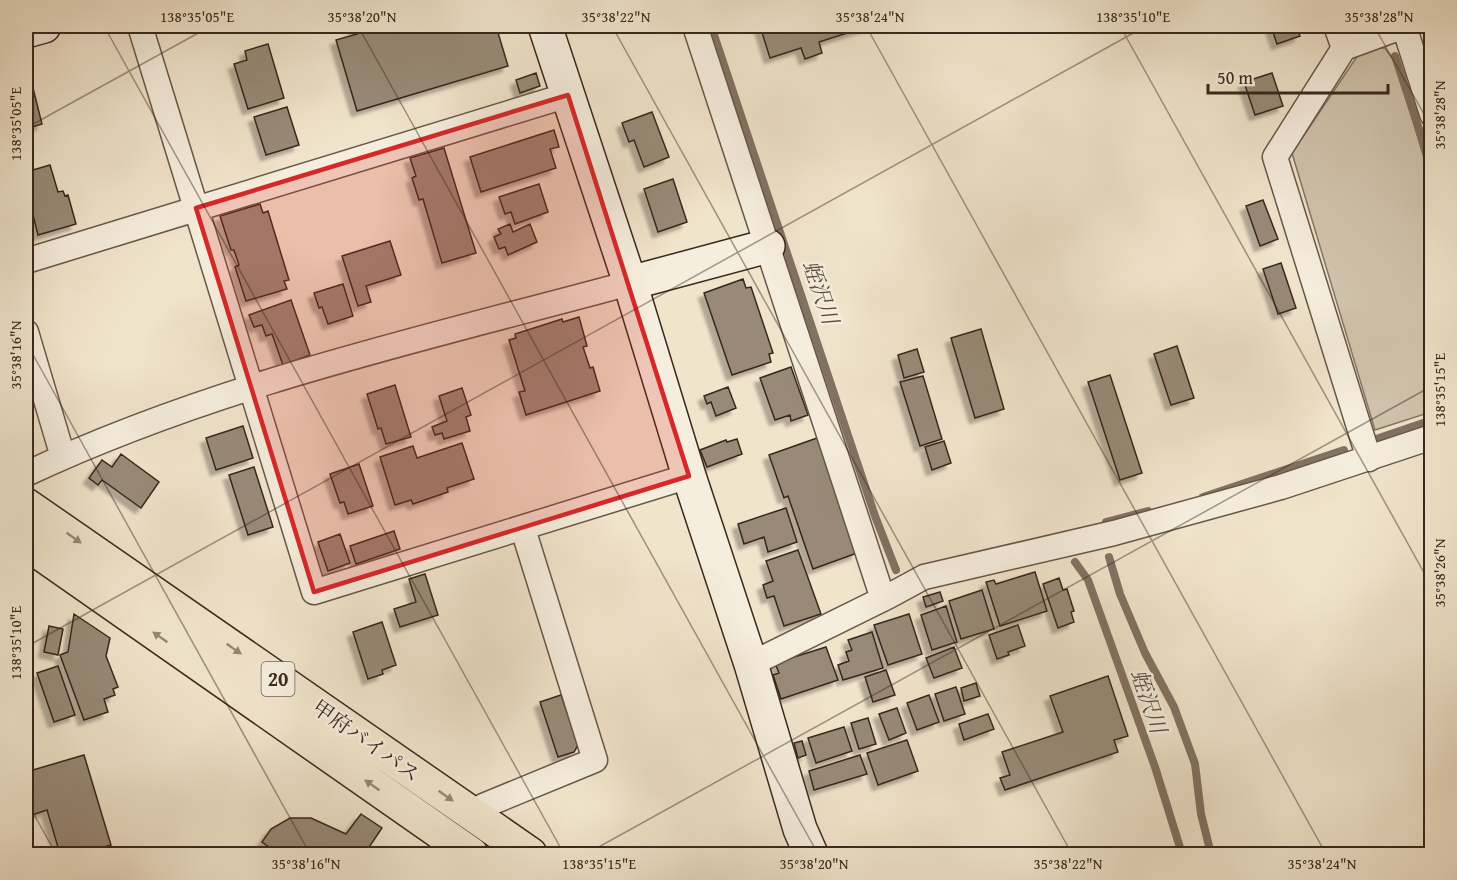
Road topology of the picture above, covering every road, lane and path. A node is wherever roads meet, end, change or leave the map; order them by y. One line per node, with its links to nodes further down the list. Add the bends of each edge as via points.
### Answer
1 (44, 26): 6 (street)
2 (140, 26): 10 (street)
3 (544, 26): 8 (street)
4 (695, 26): 11 (street)
5 (1404, 26): 7 (street); 9 (street)
6 (26, 31)
7 (1340, 37): 18 (street, via 1275,157)
8 (568, 95): 10 (street); 13 (street)
9 (1431, 114)
10 (196, 208): 12 (street); 15 (street)
11 (768, 246): 13 (street); 24 (street)
12 (26, 261)
13 (630, 283): 15 (street); 20 (street)
14 (26, 332): 17 (street)
15 (251, 386): 17 (street); 22 (street, via 314,592)
16 (1431, 436): 18 (street)
17 (63, 457): 19 (street)
18 (1368, 459): 24 (street, via 1114,533 924,577)
19 (26, 474)
20 (689, 476): 22 (street); 25 (street)
21 (26, 505): 26 (highway, 甲府バイパス / 20, one-way to 26)
22 (523, 529): 26 (street, via 594,760 483,806)
23 (26, 543): 27 (highway, 甲府バイパス / 20, one-way to 23)
24 (883, 599): 25 (street)
25 (751, 664): 29 (street)
26 (475, 816): 28 (highway, 甲府バイパス / 20)
27 (471, 855)
28 (530, 855)
29 (811, 855)

